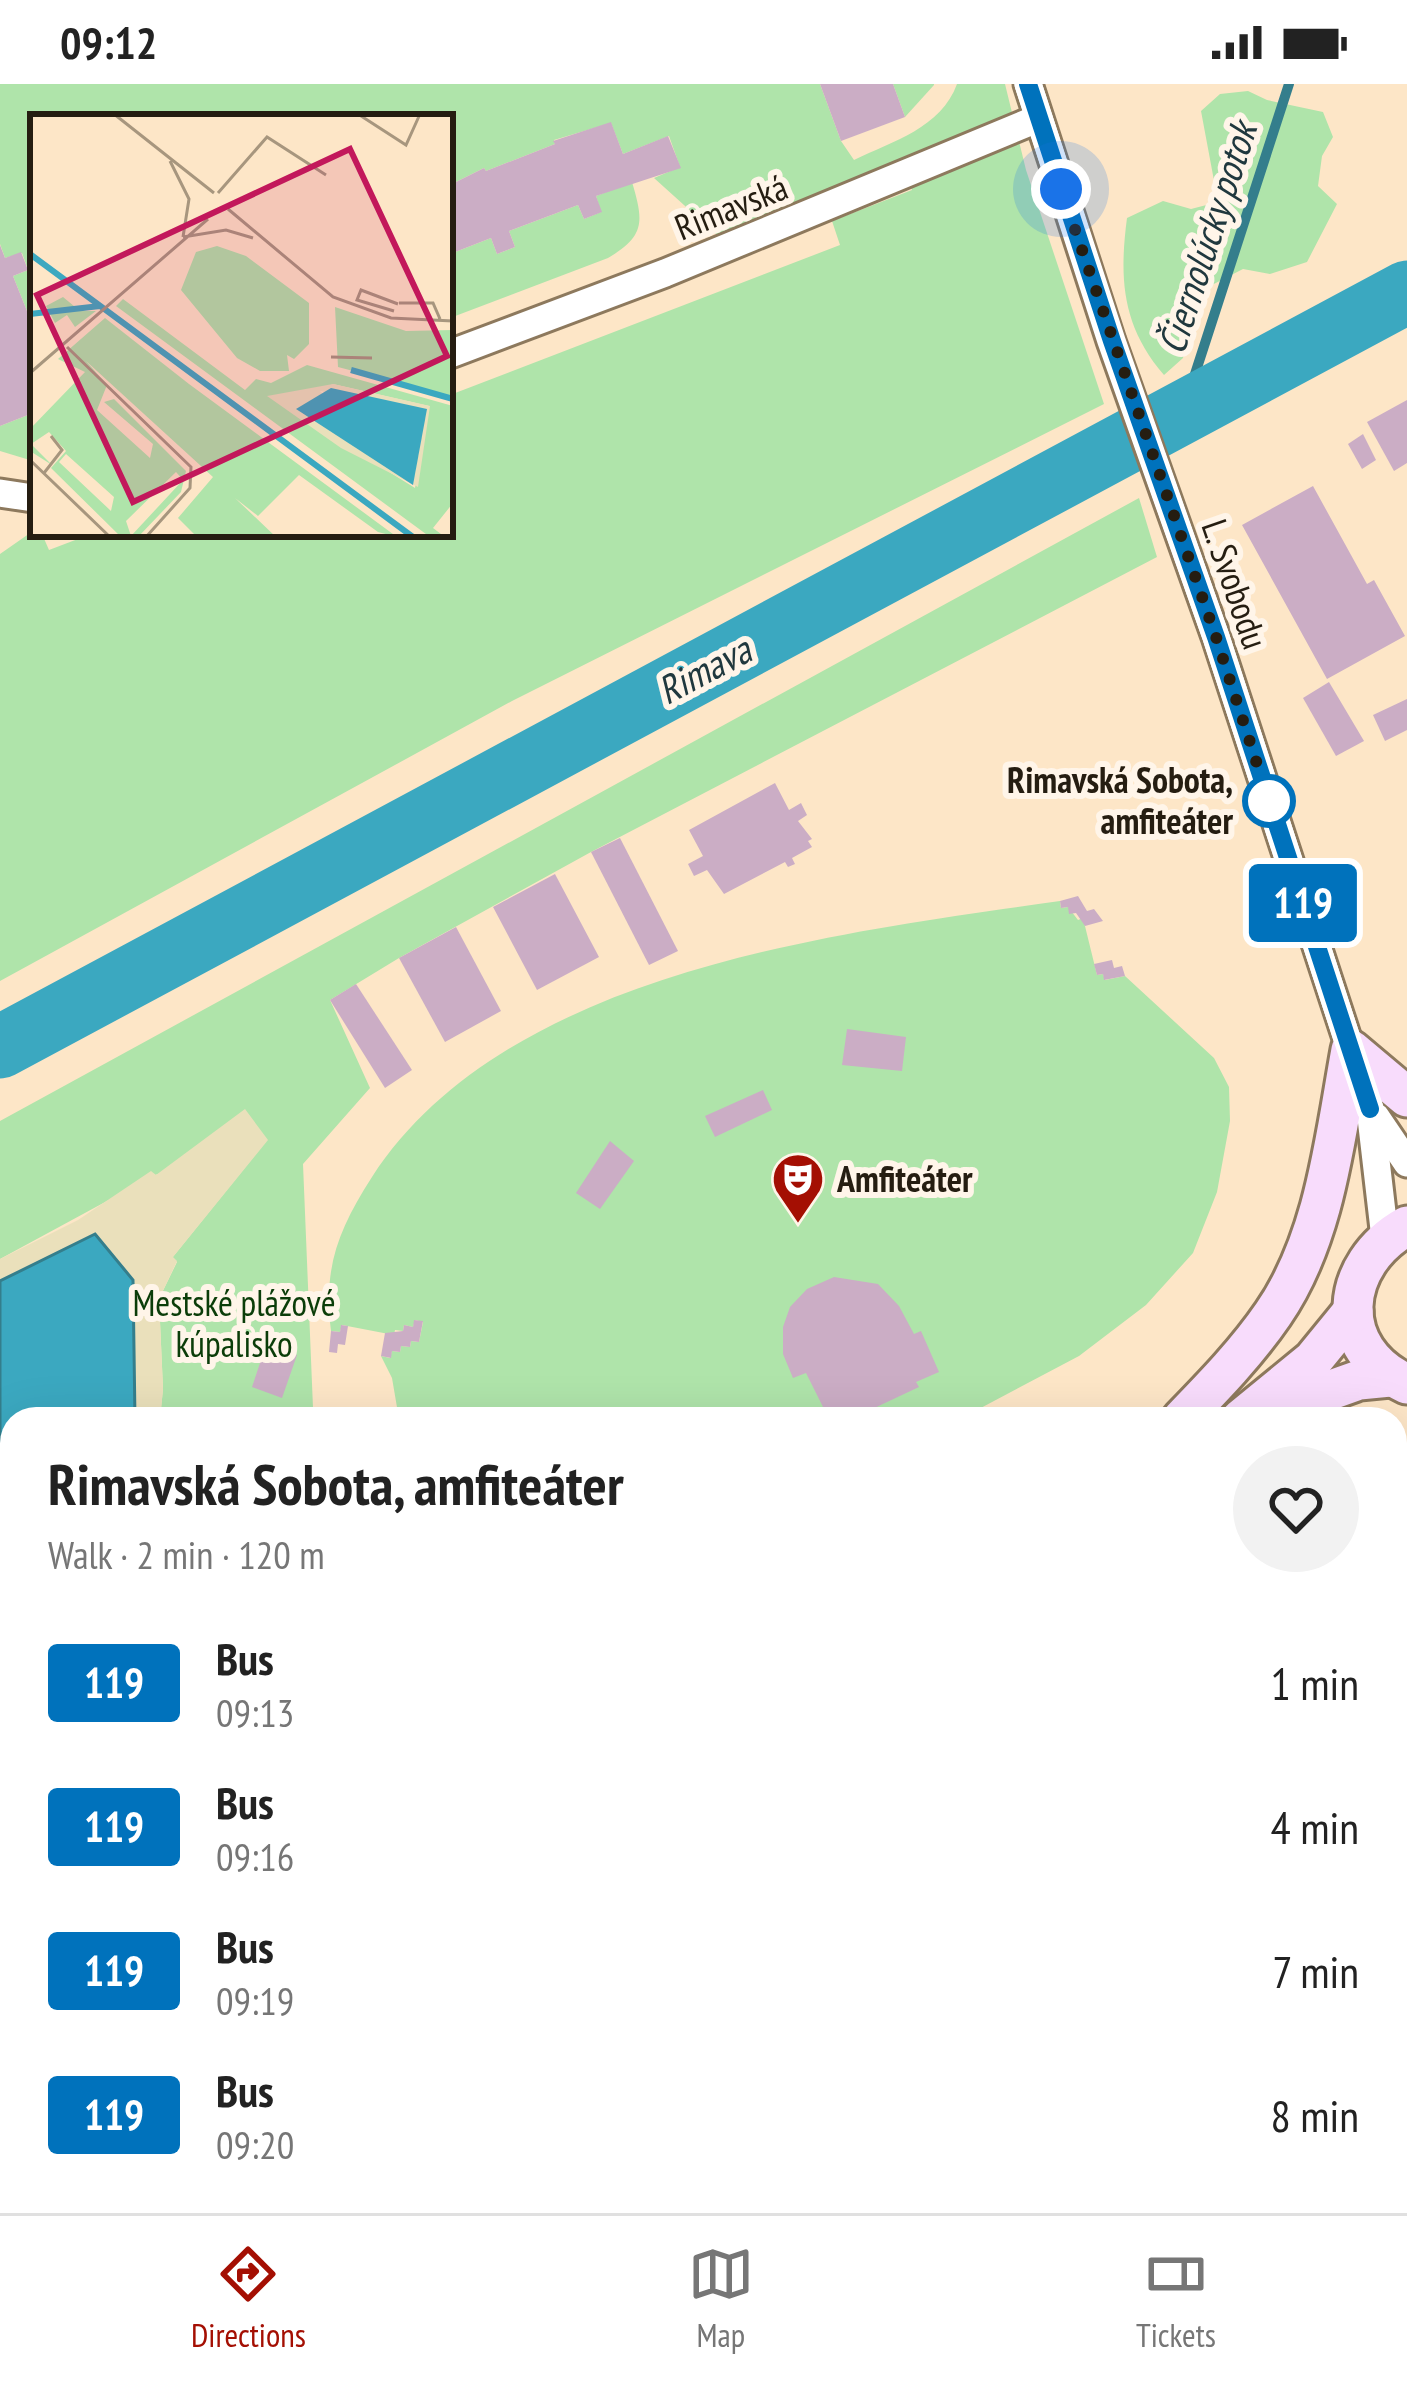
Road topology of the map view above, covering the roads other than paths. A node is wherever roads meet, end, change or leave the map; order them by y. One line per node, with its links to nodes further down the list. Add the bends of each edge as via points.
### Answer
1 (1028, 84): 2 (street, L. Svobodu)
2 (1036, 119): 3 (street, Rimavská); 6 (street, L. Svobodu)
3 (453, 353)
4 (0, 493): 5 (street)
5 (30, 498)
6 (1351, 1050): 7 (main road); 12 (main road, via 1315,1226 1275,1312)
7 (1389, 1103): 8 (street); 9 (street)
8 (1407, 1163)
9 (1396, 1232): 10 (main road, via 1366,1258)
10 (1353, 1311): 11 (main road, via 1371,1359); 13 (main road)
11 (1399, 1381): 14 (main road, via 1359,1380)
12 (1194, 1407)
13 (1259, 1407)
14 (1280, 1407)

